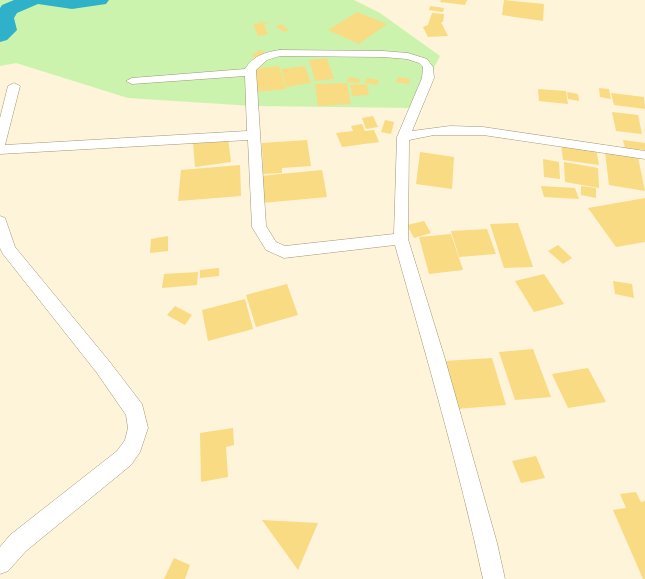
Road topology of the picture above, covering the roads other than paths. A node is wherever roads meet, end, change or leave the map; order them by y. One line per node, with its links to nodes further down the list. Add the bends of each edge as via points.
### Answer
1 (249, 72): 2 (street); 4 (street); 5 (street, via 260,59 267,55 280,54 383,54 408,56 423,61 428,67 428,78)
2 (132, 81)
3 (14, 86): 6 (street)
4 (254, 135): 7 (street); 10 (street, via 259,227 271,246 284,252)
5 (403, 137): 8 (street, via 414,133 458,130 491,132); 10 (street)
6 (0, 143)
7 (0, 150)
8 (645, 155)
9 (0, 222): 11 (street)
10 (401, 239): 13 (street, via 436,359)
11 (4, 251): 12 (street, via 103,367 135,411 138,428 133,445 124,458 18,543)
12 (0, 563)
13 (494, 579)

